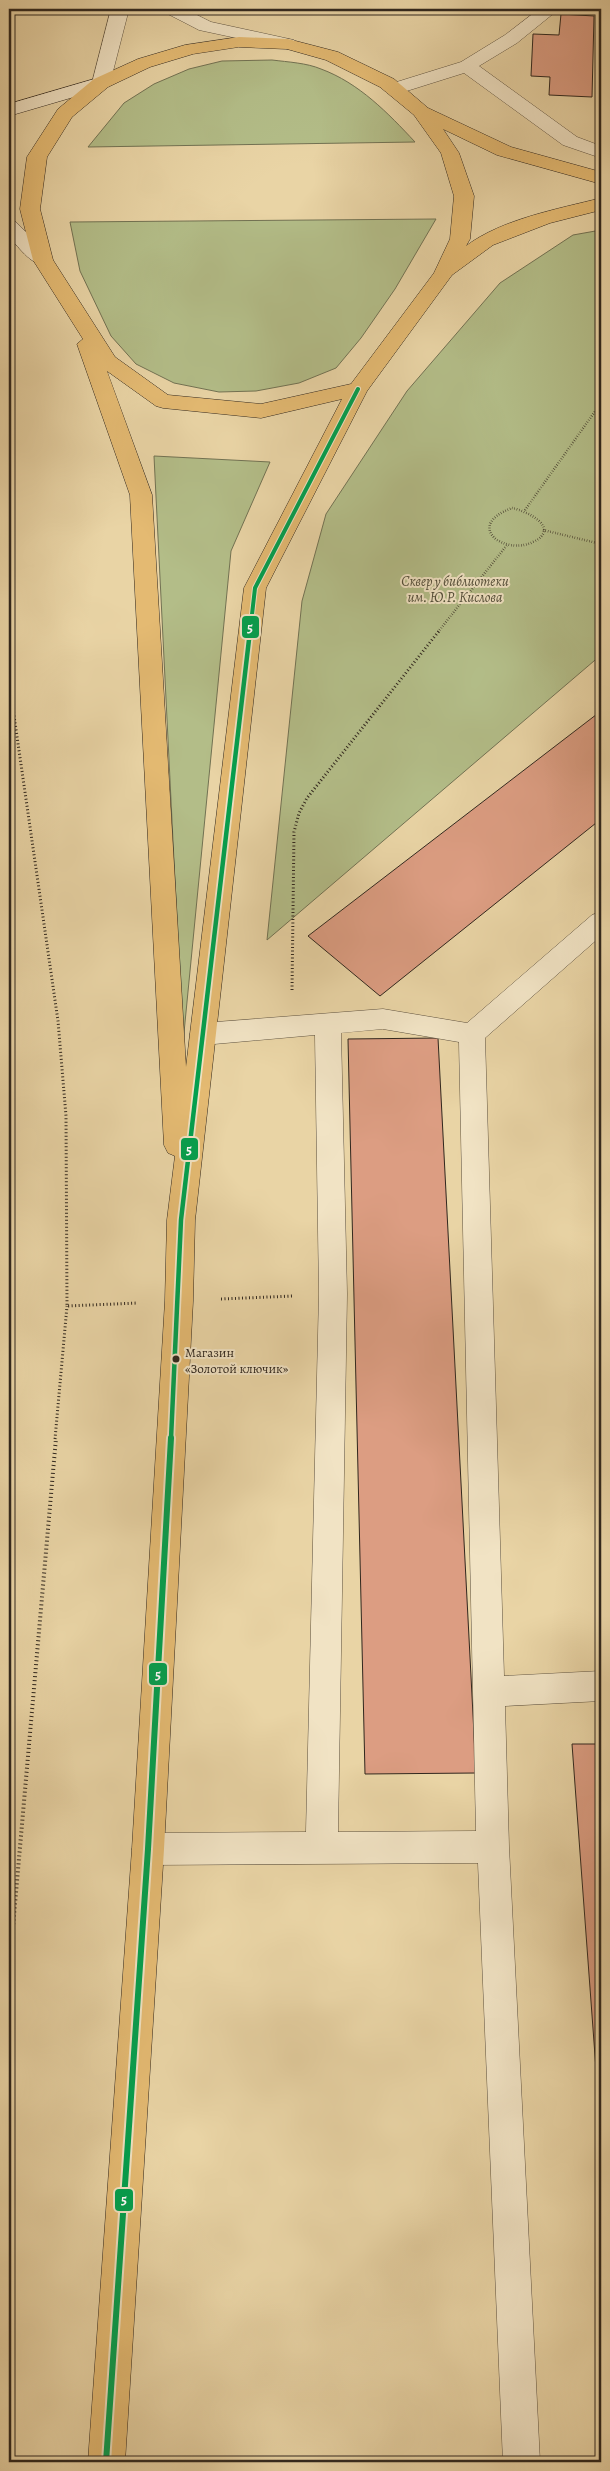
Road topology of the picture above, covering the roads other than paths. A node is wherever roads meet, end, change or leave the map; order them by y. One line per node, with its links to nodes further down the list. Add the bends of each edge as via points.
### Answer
1 (120, 9): 6 (street)
2 (172, 9): 4 (street, via 204,26)
3 (550, 9): 5 (street, via 511,39)
4 (288, 44): 6 (main road, via 239,42 191,49 144,63); 7 (main road, via 332,56)
5 (467, 66): 7 (street); 10 (street, via 570,141)
6 (101, 83): 8 (street); 14 (main road, via 65,113 37,157 30,209)
7 (394, 89): 9 (main road)
8 (9, 110)
9 (421, 110): 11 (main road, via 504,151); 15 (main road, via 450,153 464,196 460,239)
10 (601, 152)
11 (601, 178)
12 (601, 204): 15 (main road, via 543,219 486,241)
13 (9, 226): 14 (street)
14 (43, 260): 16 (main road)
15 (443, 274): 17 (main road)
16 (75, 309): 17 (main road, via 108,362 163,401 262,411); 22 (main road, via 141,494)
17 (358, 390): 20 (main road, via 255,588)
18 (601, 922): 21 (street)
19 (328, 1024): 20 (street); 21 (street, via 383,1019); 26 (street, via 333,1294)
20 (203, 1034): 22 (main road)
21 (472, 1034): 24 (street)
22 (181, 1220): 27 (main road)
23 (601, 1686): 24 (street)
24 (489, 1692): 25 (street)
25 (493, 1847): 26 (street); 29 (street)
26 (322, 1848): 27 (street)
27 (148, 1850): 28 (main road)
28 (106, 2462)
29 (521, 2462)

